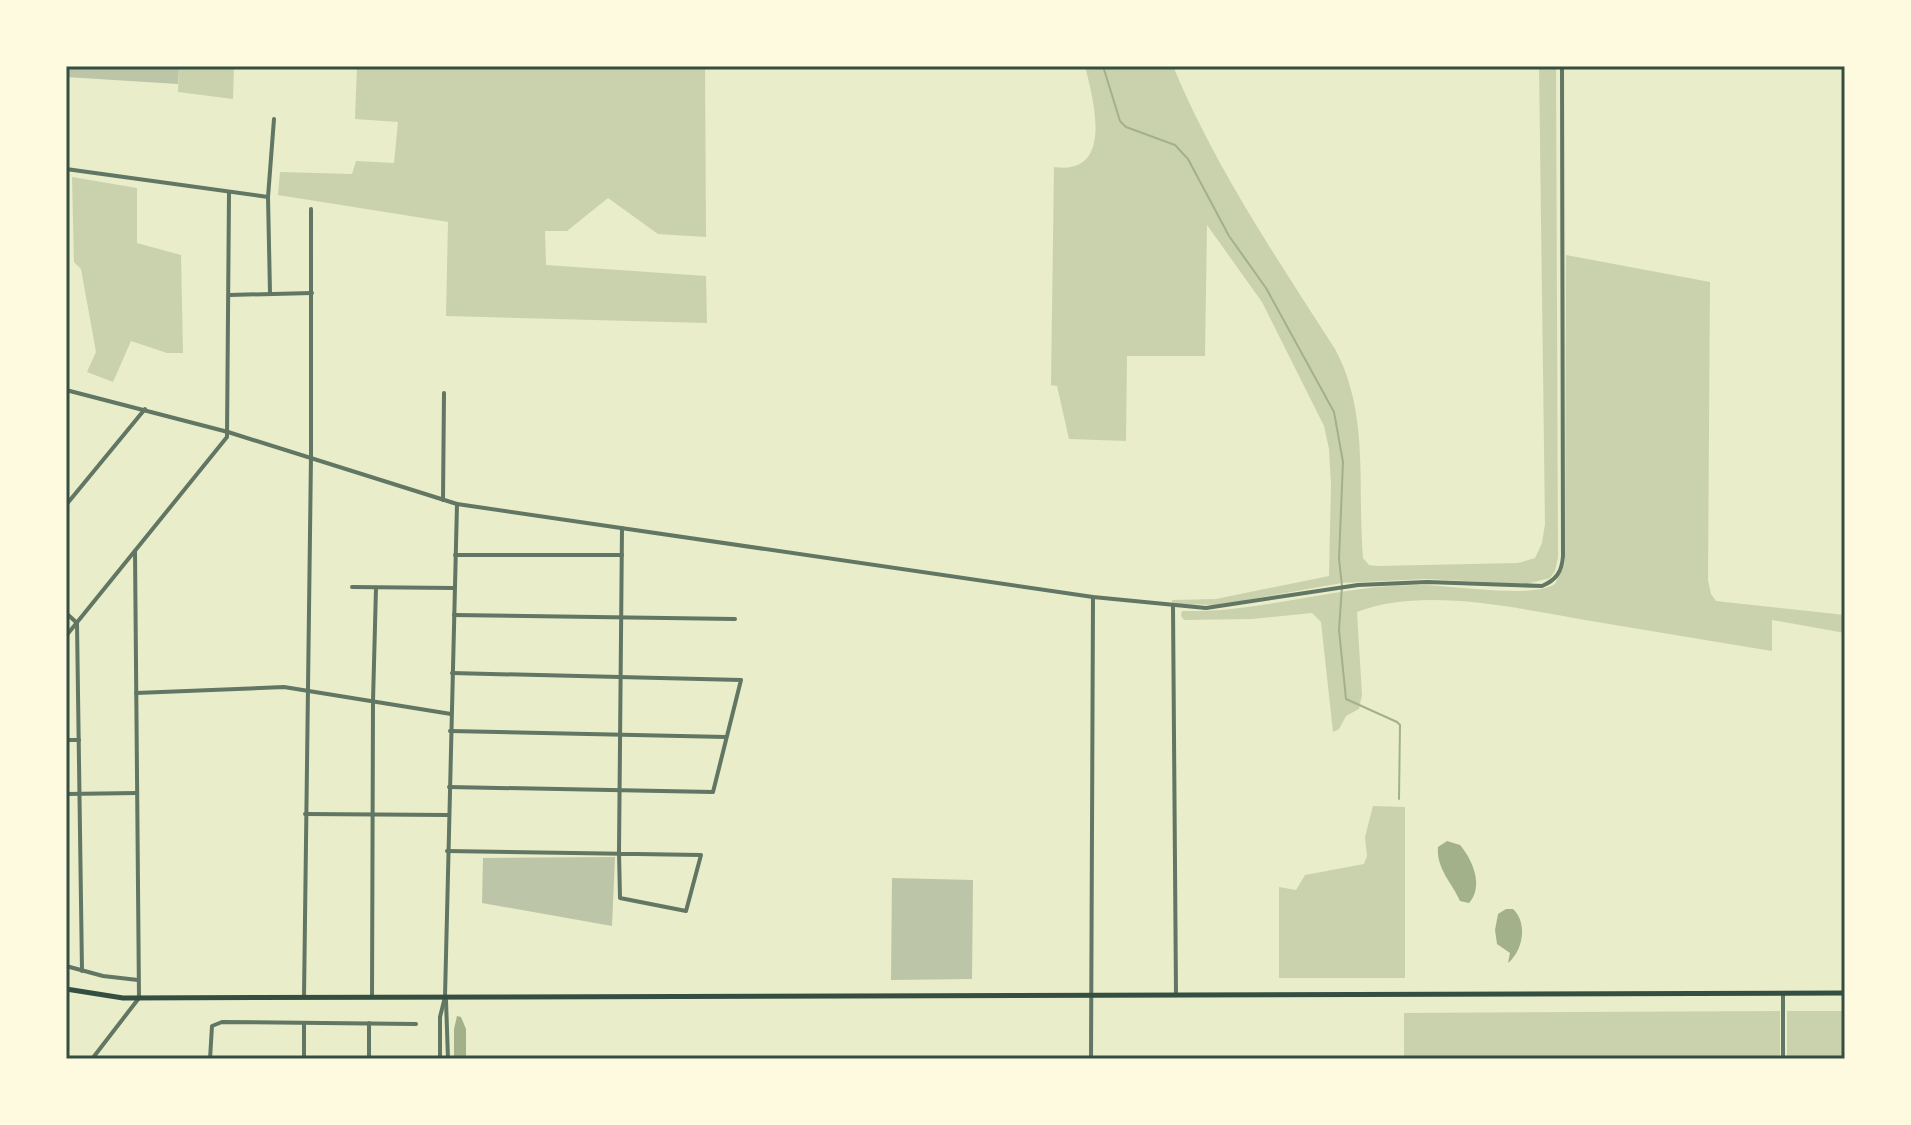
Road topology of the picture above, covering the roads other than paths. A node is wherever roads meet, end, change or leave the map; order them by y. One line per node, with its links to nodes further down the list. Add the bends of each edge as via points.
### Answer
1 (1562, 66): 26 (street, via 1563,544 1557,576 1542,586 1358,585 1218,607)
2 (274, 119): 5 (street)
3 (66, 169): 4 (street)
4 (229, 193): 5 (street); 9 (street)
5 (268, 197): 7 (street)
6 (311, 209): 8 (street)
7 (270, 293): 8 (street); 9 (street)
8 (312, 293): 14 (street)
9 (229, 295): 13 (street)
10 (66, 390): 12 (street)
11 (444, 393): 15 (street)
12 (145, 409): 13 (street); 17 (street)
13 (228, 432): 14 (street); 19 (street)
14 (311, 456): 15 (street); 35 (street)
15 (443, 500): 16 (street)
16 (457, 504): 18 (street); 20 (street)
17 (66, 505)
18 (622, 528): 21 (street); 25 (street)
19 (135, 551): 31 (street); 36 (street)
20 (455, 555): 21 (street); 24 (street)
21 (622, 555): 29 (street)
22 (352, 587): 23 (street)
23 (376, 588): 24 (street); 37 (street)
24 (454, 588): 28 (street)
25 (1093, 597): 26 (street); 60 (street)
26 (1173, 606): 61 (street)
27 (66, 613): 31 (street)
28 (454, 615): 29 (street); 33 (street)
29 (622, 617): 30 (street); 34 (street)
30 (735, 619)
31 (77, 623): 32 (street); 43 (street)
32 (66, 636)
33 (452, 673): 34 (street); 38 (street)
34 (622, 678): 40 (street); 41 (street, via 741,680)
35 (308, 689): 36 (street); 37 (street); 49 (street)
36 (136, 693): 46 (street)
37 (373, 701): 38 (street); 50 (street)
38 (451, 714): 39 (street)
39 (450, 731): 40 (street); 44 (street)
40 (621, 736): 41 (street); 45 (street)
41 (726, 737): 45 (street, via 713,792)
42 (66, 740): 43 (street)
43 (79, 740): 48 (street)
44 (449, 787): 45 (street); 51 (street)
45 (620, 790): 53 (street)
46 (137, 793): 48 (street); 56 (street)
47 (66, 794): 48 (street)
48 (80, 794): 55 (street)
49 (305, 814): 50 (street); 62 (street)
50 (373, 814): 51 (street); 63 (street)
51 (448, 815): 52 (street)
52 (447, 851): 53 (street); 64 (street)
53 (619, 852): 53 (street, via 701,855 686,911 620,898)
54 (66, 966): 55 (street)
55 (82, 971): 56 (street)
56 (139, 980): 65 (street)
57 (66, 989): 65 (main road)
58 (1783, 993): 59 (main road); 61 (main road); 76 (street)
59 (1845, 993)
60 (1090, 995): 61 (main road); 64 (main road); 75 (street)
61 (1176, 995)
62 (304, 997): 63 (main road); 65 (main road)
63 (372, 997): 64 (main road)
64 (445, 997): 73 (street); 74 (street)
65 (139, 998): 69 (street)
66 (304, 1023): 67 (street); 70 (street, via 222,1022 212,1026); 71 (street)
67 (369, 1023): 68 (street); 72 (street)
68 (416, 1024)
69 (92, 1059)
70 (210, 1059)
71 (304, 1059)
72 (369, 1059)
73 (440, 1059)
74 (448, 1059)
75 (1091, 1059)
76 (1783, 1059)

